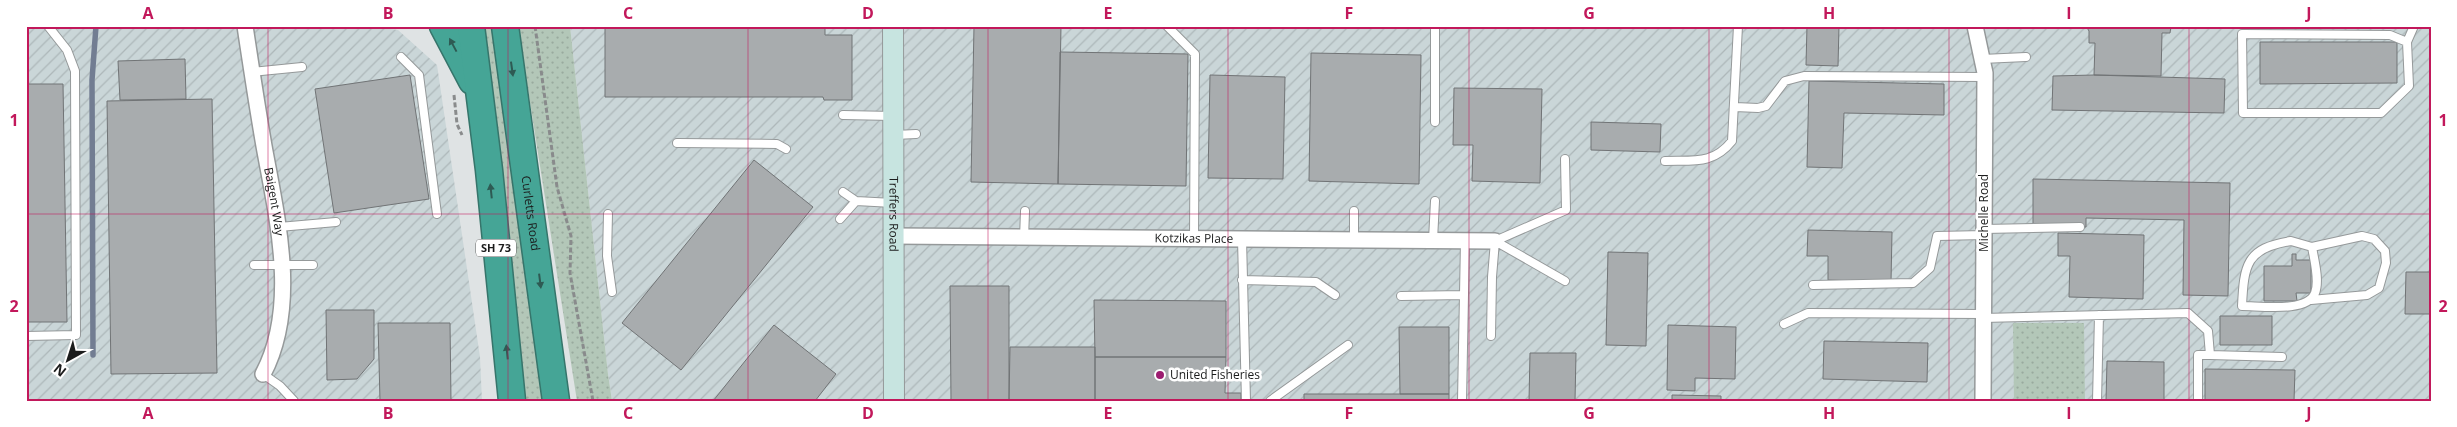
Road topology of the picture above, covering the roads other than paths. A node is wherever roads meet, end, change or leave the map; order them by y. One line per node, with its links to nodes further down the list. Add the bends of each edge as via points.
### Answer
1 (48, 26): 66 (lane, via 68,50 75,71 76,335)
2 (245, 26): 17 (street, Baigent Way)
3 (443, 26): 19 (highway, one-way to 3)
4 (471, 26): 19 (highway, SH 73)
5 (506, 26): 74 (highway, Curletts Road / SH 73, one-way to 74)
6 (893, 26): 22 (street, Treffers Road)
7 (1167, 26): 45 (lane, via 1195,54)
8 (1435, 26): 23 (lane)
9 (1738, 26): 20 (lane)
10 (1975, 26): 15 (street, Michelle Road)
11 (2414, 26): 12 (lane)
12 (2407, 42): 12 (lane, via 2409,86 2381,113 2243,113 2242,34 2390,35)
13 (401, 57): 36 (lane, via 419,74)
14 (2026, 57): 15 (lane)
15 (1982, 59): 18 (street, Michelle Road)
16 (302, 67): 17 (lane)
17 (252, 72): 40 (street, Baigent Way)
18 (1985, 77): 20 (lane, via 1804,76 1786,81 1766,106); 42 (street, Michelle Road)
19 (479, 95): 73 (highway, SH 73, one-way to 19)
20 (1735, 107): 29 (lane, via 1732,141 1725,150 1711,158)
21 (843, 115): 22 (lane)
22 (893, 116): 25 (street, Treffers Road)
23 (1435, 122)
24 (916, 134): 25 (lane)
25 (893, 136): 33 (street, Treffers Road)
26 (677, 143): 27 (lane, via 778,144)
27 (786, 149)
28 (1565, 159): 50 (lane, via 1566,210)
29 (1665, 161)
30 (843, 192): 31 (lane)
31 (856, 201): 33 (lane); 38 (lane)
32 (1435, 201): 48 (lane)
33 (893, 203): 43 (street, Treffers Road)
34 (1025, 210): 44 (lane)
35 (1354, 211): 47 (lane)
36 (437, 214)
37 (608, 214): 58 (lane, via 607,256)
38 (840, 219)
39 (336, 222): 40 (lane)
40 (279, 227): 54 (street, Baigent Way)
41 (2080, 228): 42 (lane)
42 (1984, 232): 57 (lane, via 1936,236 1930,268 1913,283); 64 (street, Michelle Road)
43 (893, 236): 44 (street, Kotzikas Place); 75 (street, Treffers Road)
44 (1024, 239): 45 (street, Kotzikas Place)
45 (1194, 239): 46 (street, Kotzikas Place)
46 (1242, 239): 47 (street, Kotzikas Place); 55 (lane)
47 (1354, 240): 48 (street, Kotzikas Place)
48 (1433, 240): 49 (street, Kotzikas Place)
49 (1465, 240): 50 (street, Kotzikas Place); 60 (lane)
50 (1496, 240): 56 (lane); 67 (lane)
51 (2312, 247): 62 (lane, via 2316,291); 62 (lane, via 2291,241 2271,244 2254,255 2245,269 2242,306 2296,306); 62 (lane, via 2362,236 2374,239 2385,251 2386,263 2379,288 2367,295)
52 (254, 265): 54 (lane)
53 (313, 265): 54 (lane)
54 (283, 266): 71 (street, Baigent Way, via 277,337)
55 (1242, 280): 59 (lane, via 1316,282); 76 (lane)
56 (1565, 281)
57 (1813, 286)
58 (612, 292)
59 (1336, 294)
60 (1463, 295): 61 (lane); 78 (lane)
61 (1400, 296)
62 (2311, 300)
63 (2098, 315): 64 (lane); 69 (lane, via 2188,313 2208,331); 80 (lane)
64 (1983, 316): 65 (lane, via 1808,313); 79 (street, Michelle Road)
65 (1784, 324)
66 (26, 336)
67 (1491, 336)
68 (1348, 345): 77 (lane)
69 (2210, 355): 70 (lane); 81 (lane, via 2198,355)
70 (2282, 357)
71 (263, 374): 72 (lane)
72 (294, 401)
73 (512, 401)
74 (556, 401)
75 (894, 401)
76 (1246, 401)
77 (1270, 401)
78 (1462, 401)
79 (1983, 401)
80 (2097, 401)
81 (2198, 401)

